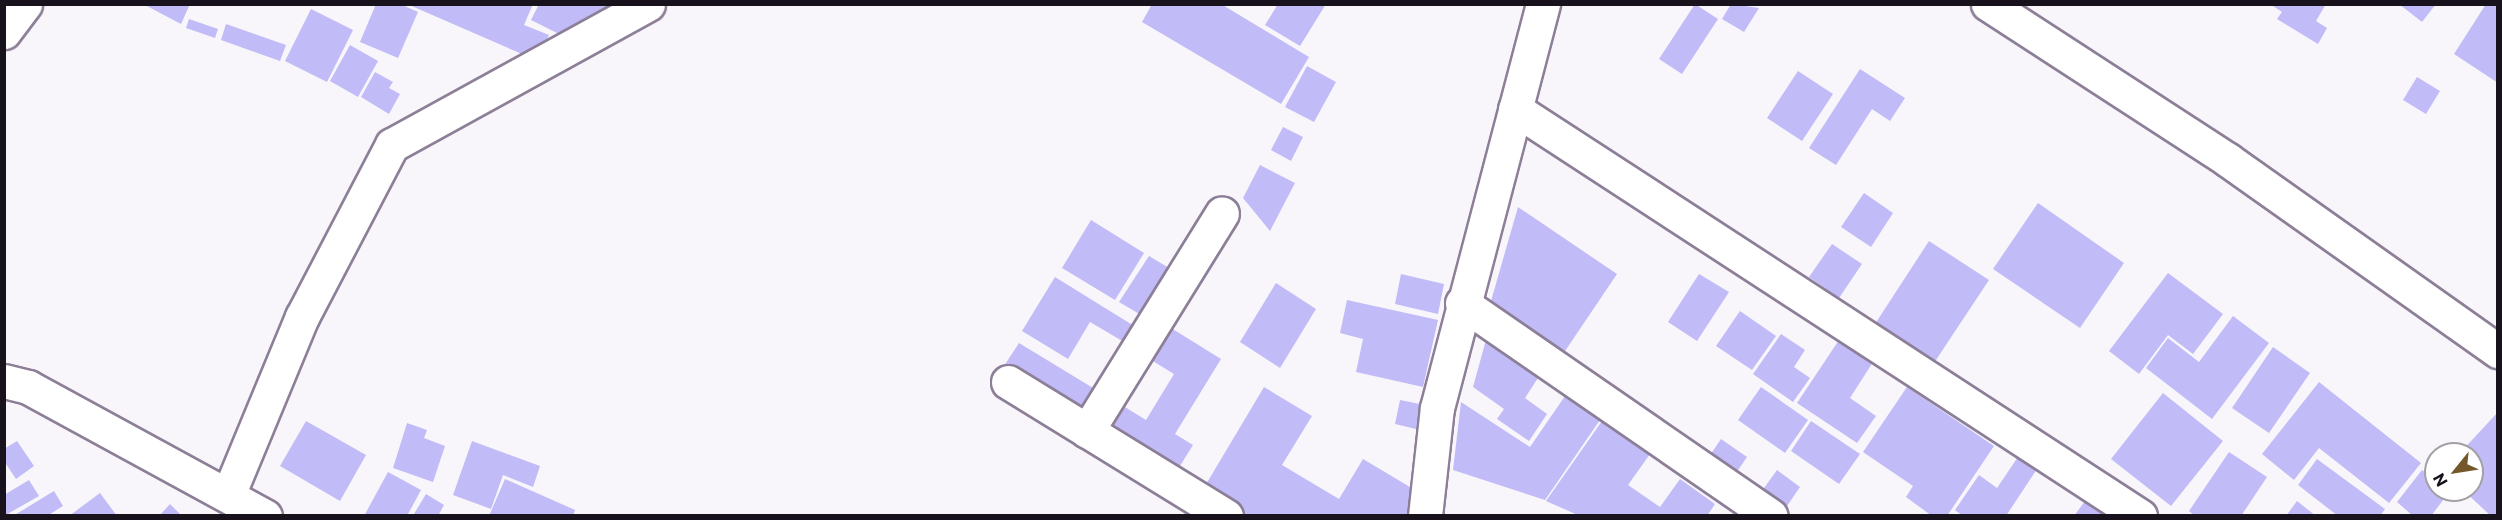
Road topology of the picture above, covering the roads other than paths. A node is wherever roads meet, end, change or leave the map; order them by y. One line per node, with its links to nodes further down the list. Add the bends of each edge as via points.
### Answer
1 (25, 4): 5 (street)
2 (648, 4): 13 (street, via 392,145 302,317)
3 (1543, 4): 6 (street)
4 (1988, 4): 9 (street, via 2228,160)
5 (4, 32)
6 (1515, 109): 8 (street); 17 (street)
7 (1222, 213): 12 (street)
8 (1462, 303): 15 (street, via 1437,408); 16 (street)
9 (2498, 351)
10 (4, 381): 13 (street, via 28,387)
11 (1008, 382): 12 (street)
12 (1087, 431): 14 (street)
13 (240, 506)
14 (1226, 516)
15 (1425, 516)
16 (1771, 516)
17 (2140, 516)

